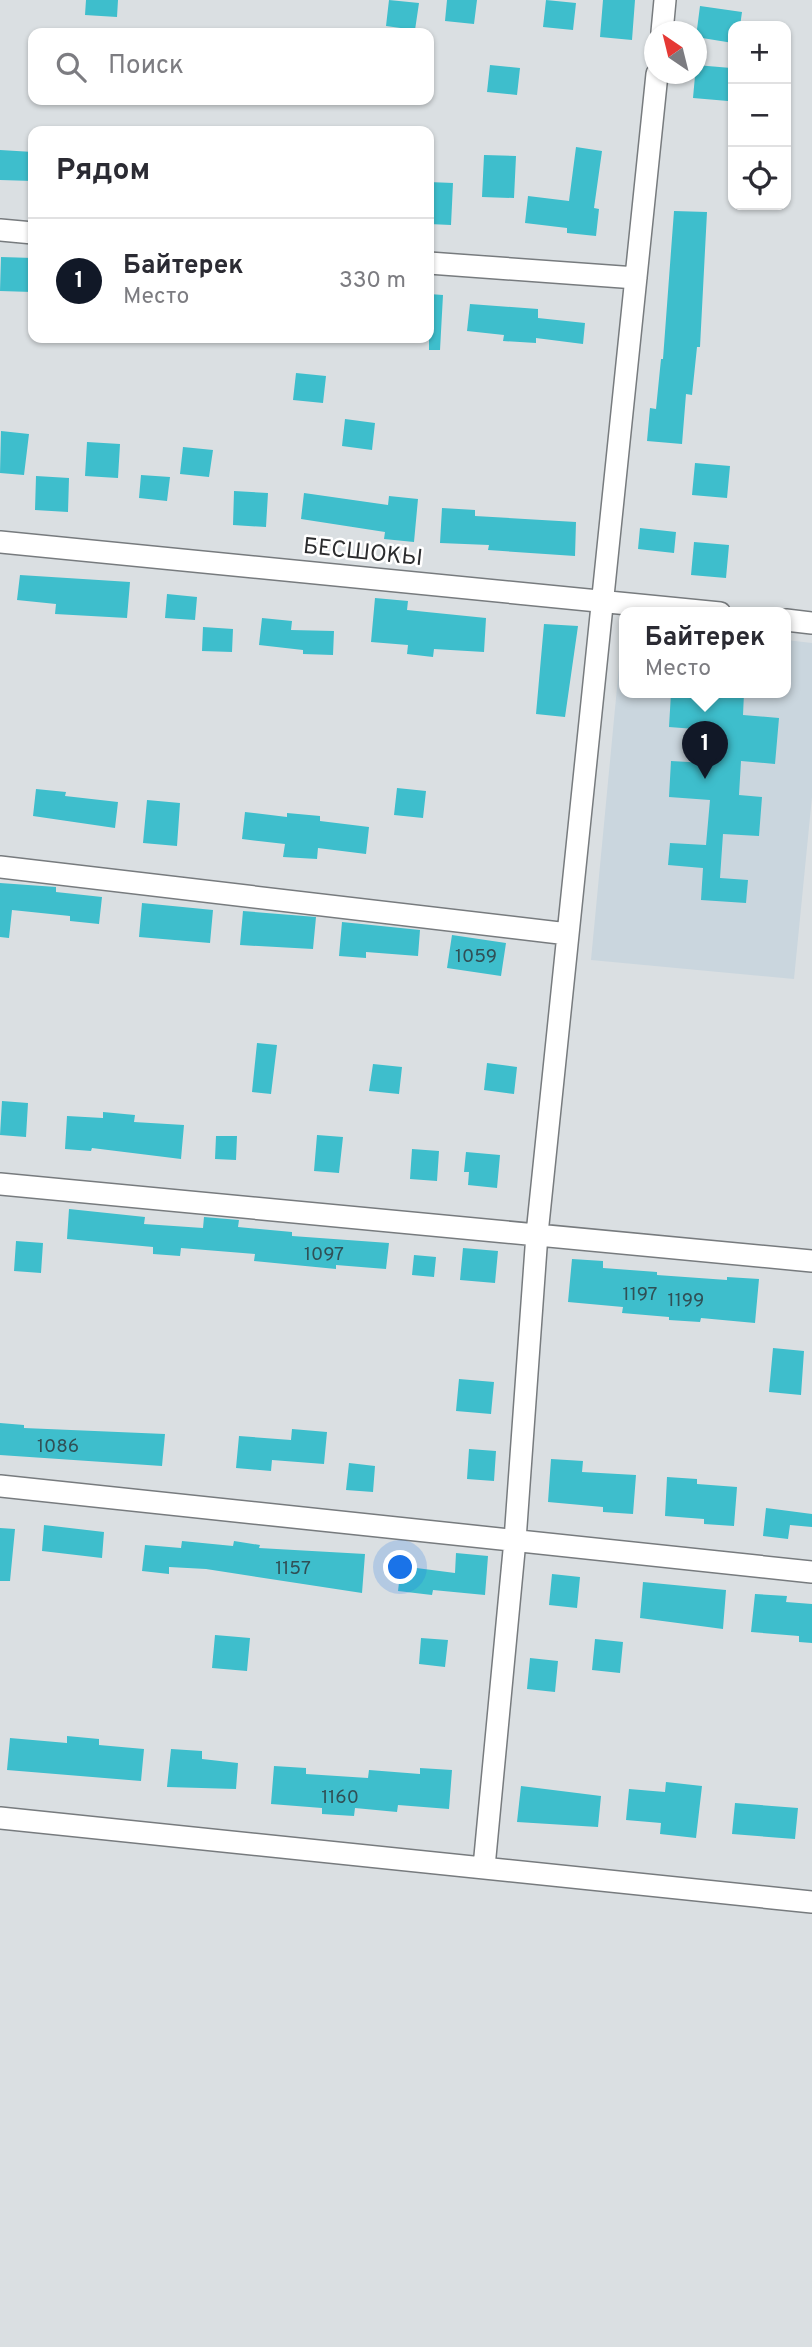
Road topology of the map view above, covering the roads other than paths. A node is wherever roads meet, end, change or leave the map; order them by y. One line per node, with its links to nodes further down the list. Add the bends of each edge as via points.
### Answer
1 (665, 0): 2 (street)
2 (663, 21)
3 (656, 84): 7 (street)
4 (0, 230): 5 (street)
5 (28, 233)
6 (434, 263): 7 (street)
7 (636, 278): 9 (street)
8 (0, 542): 9 (street, БЕСШОКЫ)
9 (603, 600): 10 (street, БЕСШОКЫ); 14 (street)
10 (666, 607)
11 (791, 620): 12 (street)
12 (812, 622)
13 (0, 867): 14 (street)
14 (568, 934): 16 (street)
15 (0, 1184): 16 (street)
16 (537, 1234): 17 (street); 19 (street)
17 (812, 1261)
18 (0, 1486): 19 (street)
19 (514, 1540): 20 (street); 22 (street)
20 (812, 1572)
21 (0, 1818): 22 (street)
22 (484, 1867): 23 (street)
23 (812, 1902)

